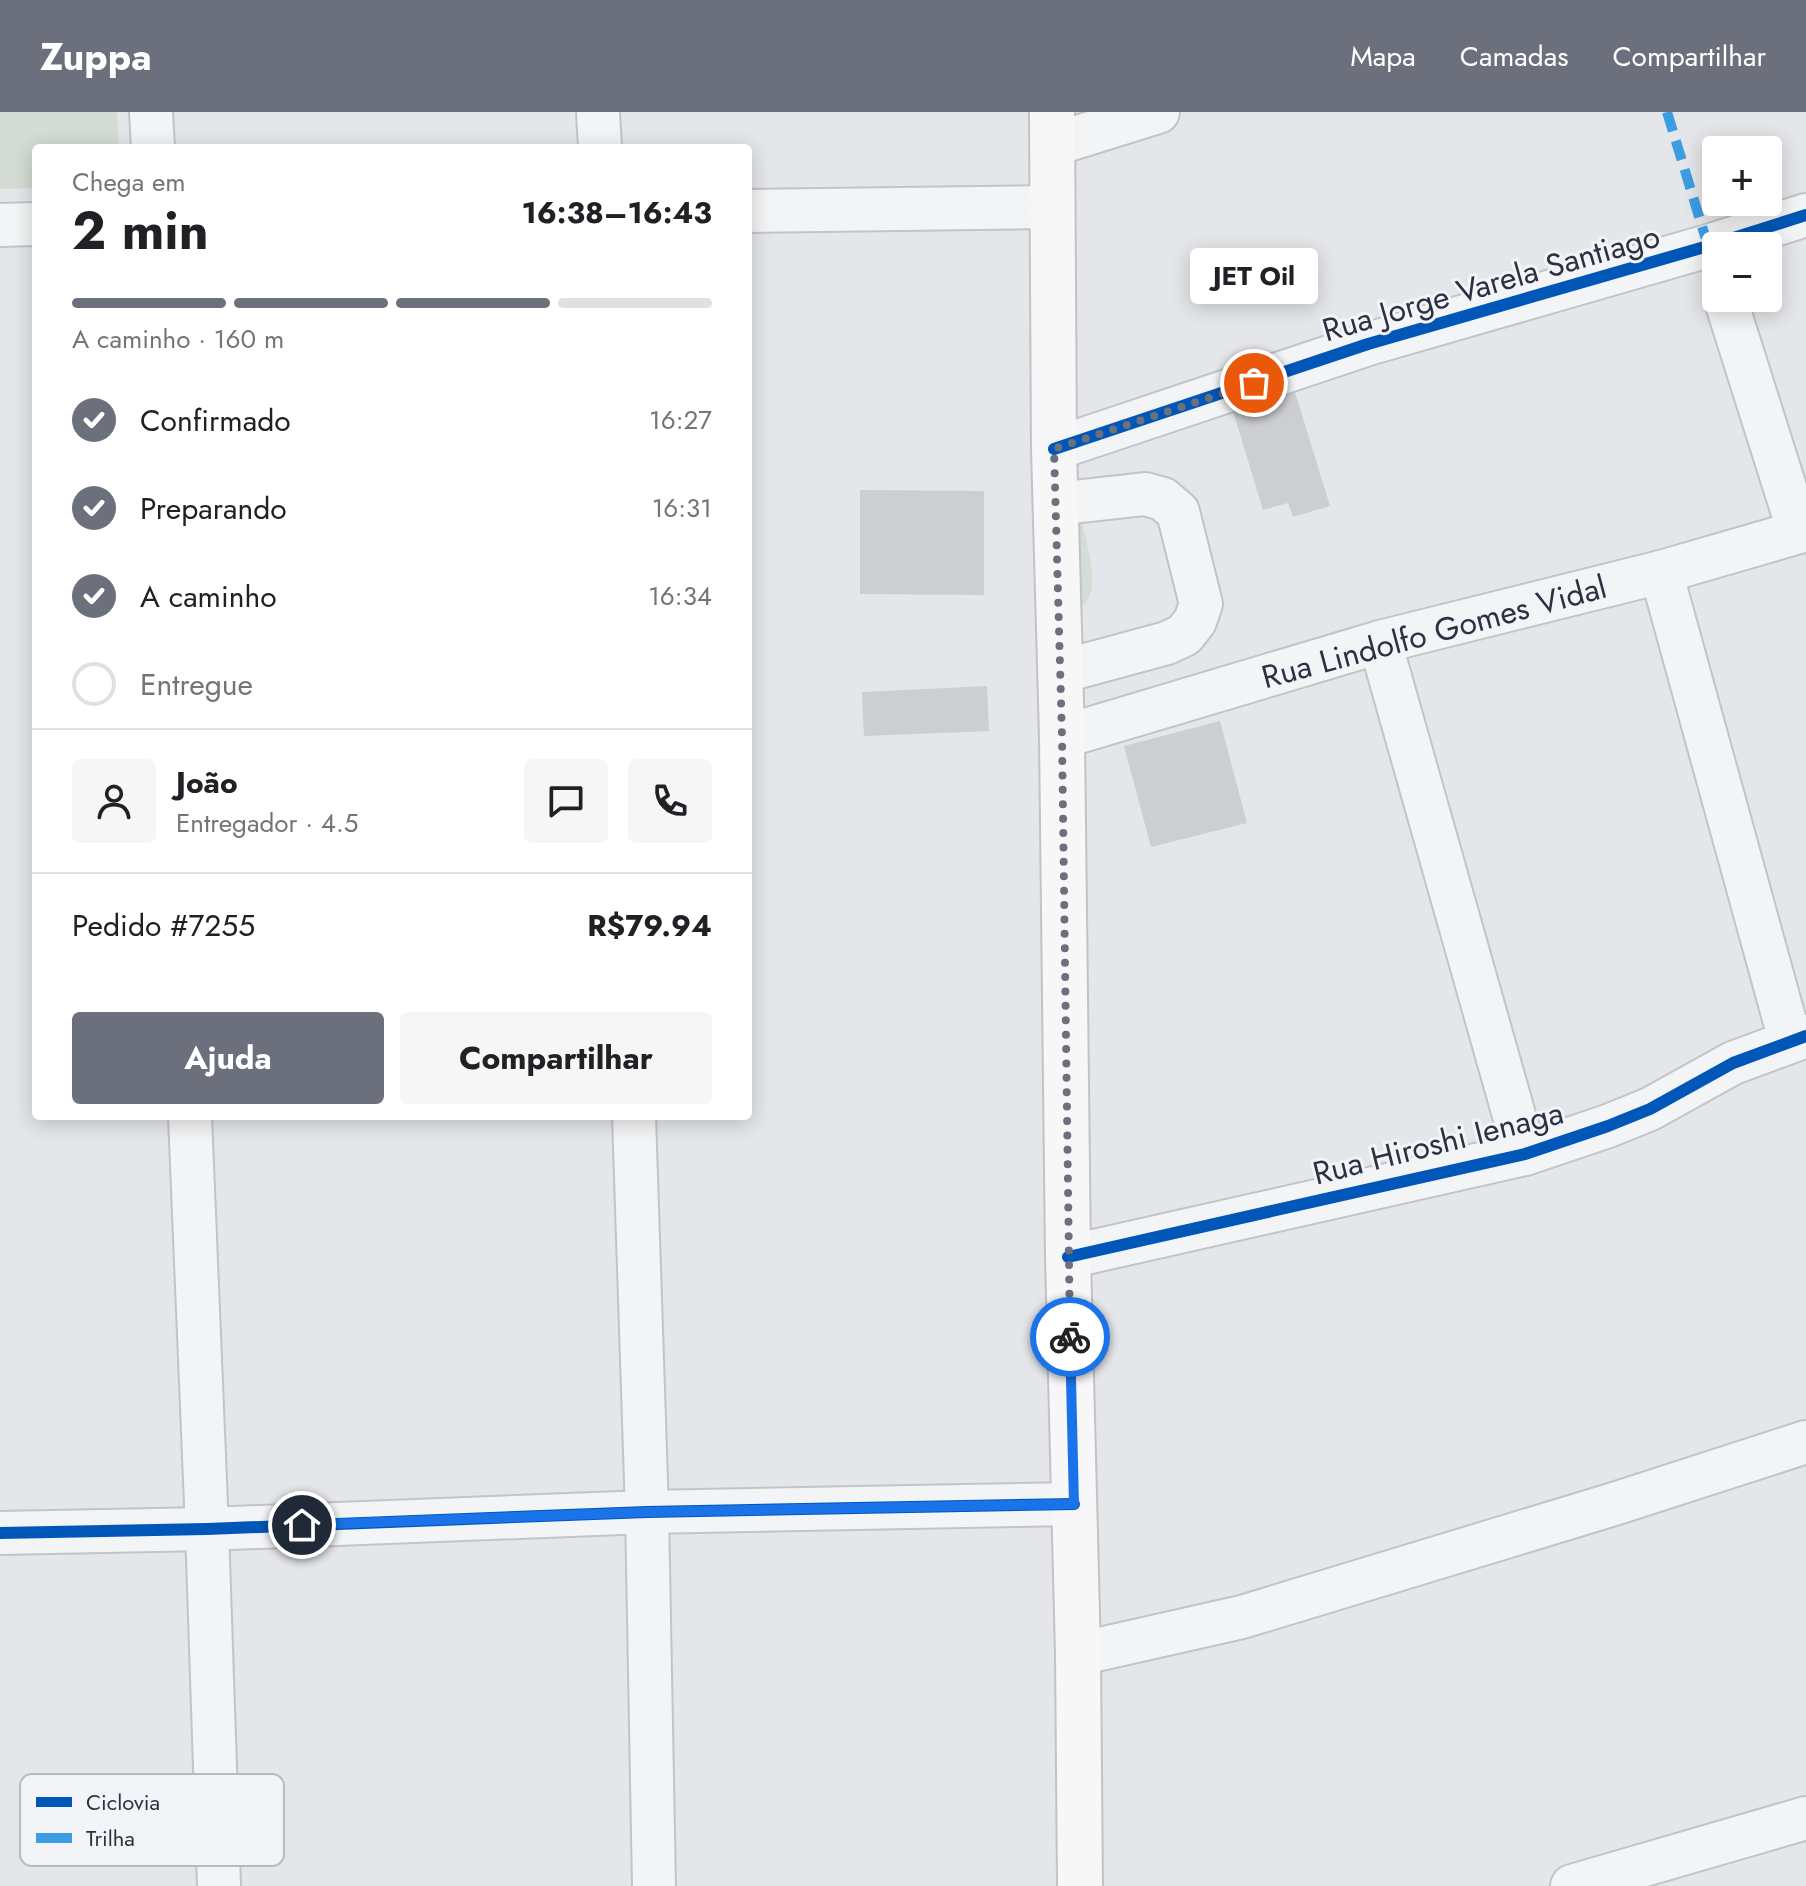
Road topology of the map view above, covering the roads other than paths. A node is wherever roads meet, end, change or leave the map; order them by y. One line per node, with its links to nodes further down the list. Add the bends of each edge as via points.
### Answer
1 (151, 112): 5 (street)
2 (598, 112): 6 (street)
3 (1158, 112): 4 (street)
4 (1052, 128): 7 (main road)
5 (153, 144)
6 (600, 144)
7 (1052, 207): 8 (street); 15 (main road)
8 (752, 211)
9 (1806, 215): 12 (street, Rua Jorge Varela Santiago)
10 (32, 224): 11 (street)
11 (0, 225)
12 (1770, 232)
13 (1702, 261): 15 (street, Rua Jorge Varela Santiago, via 1368,344)
14 (1730, 312): 17 (street)
15 (1054, 449): 16 (main road)
16 (1055, 504): 20 (main road); 20 (street, via 1136,495 1163,499 1178,512 1201,604 1184,635)
17 (1802, 531): 18 (street, Rua Lindolfo Gomes Vidal)
18 (1661, 572): 19 (street, Rua Lindolfo Gomes Vidal); 22 (street)
19 (1380, 642): 21 (street, Rua Lindolfo Gomes Vidal); 25 (street)
20 (1060, 672): 21 (main road)
21 (1062, 737): 26 (main road)
22 (1798, 1038): 25 (street, Rua Hiroshi Ienaga, via 1733,1063 1650,1109)
23 (190, 1120): 30 (street)
24 (634, 1120): 29 (street)
25 (1525, 1154): 26 (street, Rua Hiroshi Ienaga)
26 (1068, 1257): 28 (main road)
27 (1806, 1442): 32 (street, via 1242,1617)
28 (1074, 1504): 29 (street); 32 (main road)
29 (647, 1512): 30 (street); 37 (street)
30 (207, 1529): 31 (street); 33 (street)
31 (0, 1533)
32 (1078, 1654): 38 (main road)
33 (215, 1774)
34 (1806, 1818): 39 (street)
35 (218, 1866): 36 (street)
36 (219, 1886)
37 (654, 1886)
38 (1080, 1886)
39 (1572, 1886)

